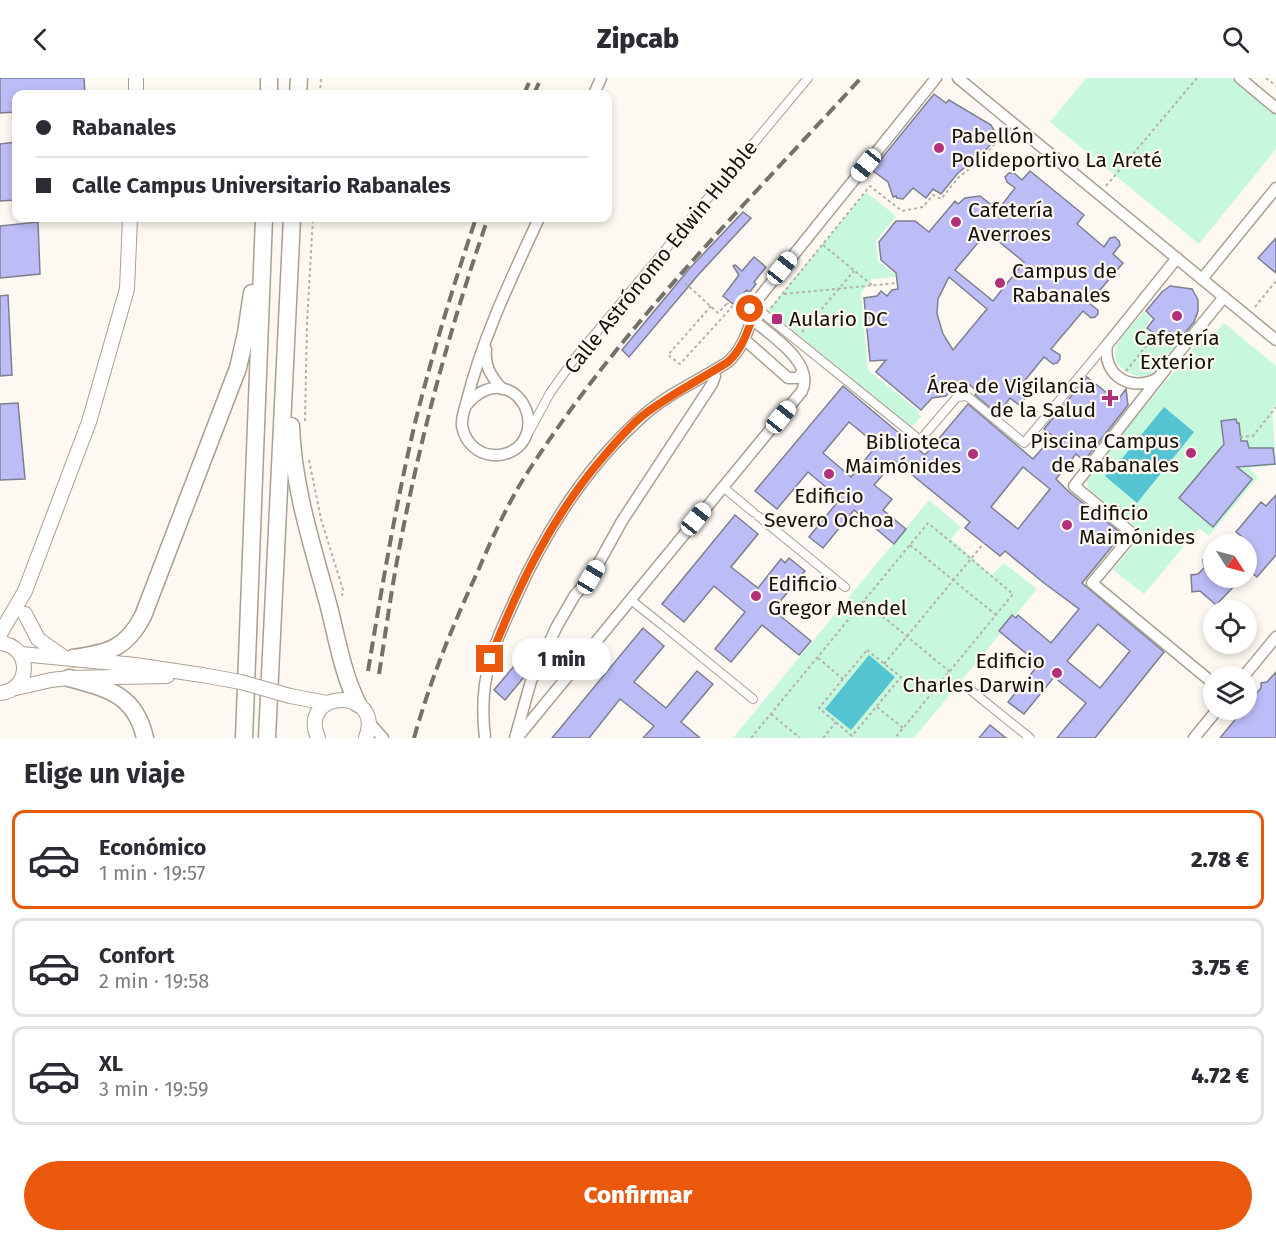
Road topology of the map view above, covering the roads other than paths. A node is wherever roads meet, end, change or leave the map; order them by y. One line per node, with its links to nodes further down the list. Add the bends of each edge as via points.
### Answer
1 (808, 78): 27 (street, Calle Astrónomo Edwin Hubble, via 575,358)
2 (936, 78): 15 (street)
3 (957, 78): 12 (street)
4 (1240, 78): 5 (street)
5 (1276, 108)
6 (1276, 188): 13 (street)
7 (130, 222): 30 (street, via 127,288 89,422)
8 (261, 222): 37 (main road, via 238,368 143,616 132,635 112,650)
9 (262, 222): 52 (main road)
10 (292, 222): 16 (main road)
11 (537, 222): 17 (street)
12 (1177, 258): 13 (street); 19 (street)
13 (1202, 279): 14 (street)
14 (1224, 297): 21 (street); 22 (street)
15 (753, 305): 18 (street, via 749,313); 19 (street, via 920,440 957,397 967,396 1024,443)
16 (288, 314): 47 (main road, via 291,436 298,481 341,655); 53 (main road)
17 (495, 317): 25 (street, via 485,362); 26 (street)
18 (752, 319): 20 (street); 23 (street, via 798,359)
19 (1118, 330): 22 (street, via 1106,353 1110,367 1120,377 1141,385 1158,378)
20 (745, 340): 23 (street, via 789,378 798,378); 24 (street, via 735,355)
21 (1276, 340)
22 (1165, 370): 40 (street, via 1074,486 1133,534 1092,583)
23 (802, 372): 28 (street, via 802,391)
24 (711, 373): 57 (street, via 644,414 584,479 553,526 527,571 490,659 485,688); 58 (street, via 715,376 712,384 557,626 531,681)
25 (502, 389): 26 (street, via 484,390); 27 (street, via 513,393 526,406 529,425)
26 (465, 407): 27 (street, via 462,427 479,452 508,454)
27 (523, 442)
28 (723, 487): 29 (street); 31 (street)
29 (845, 587)
30 (25, 591): 32 (street); 33 (street)
31 (631, 600): 45 (street); 58 (street)
32 (24, 614): 36 (street, via 25,637); 37 (street, via 38,639)
33 (0, 634)
34 (0, 643): 36 (street, via 10,645)
35 (1274, 643): 38 (street)
36 (20, 654): 37 (street); 43 (street, via 25,672)
37 (70, 658): 39 (street)
38 (1253, 666)
39 (198, 675): 41 (street); 44 (street, bridge)
40 (1203, 675)
41 (69, 678): 43 (street); 51 (main road, via 104,688 125,700 133,707)
42 (968, 688): 59 (street)
43 (5, 693)
44 (294, 697): 46 (street); 48 (street)
45 (753, 699)
46 (327, 703): 47 (street, via 343,699); 48 (street)
47 (358, 704): 50 (street)
48 (316, 716): 54 (street)
49 (1209, 720): 60 (street)
50 (368, 721): 55 (street); 56 (street)
51 (145, 738)
52 (244, 738)
53 (267, 738)
54 (318, 738)
55 (366, 738)
56 (383, 738)
57 (485, 738)
58 (516, 738)
59 (1030, 738)
60 (1194, 738)

